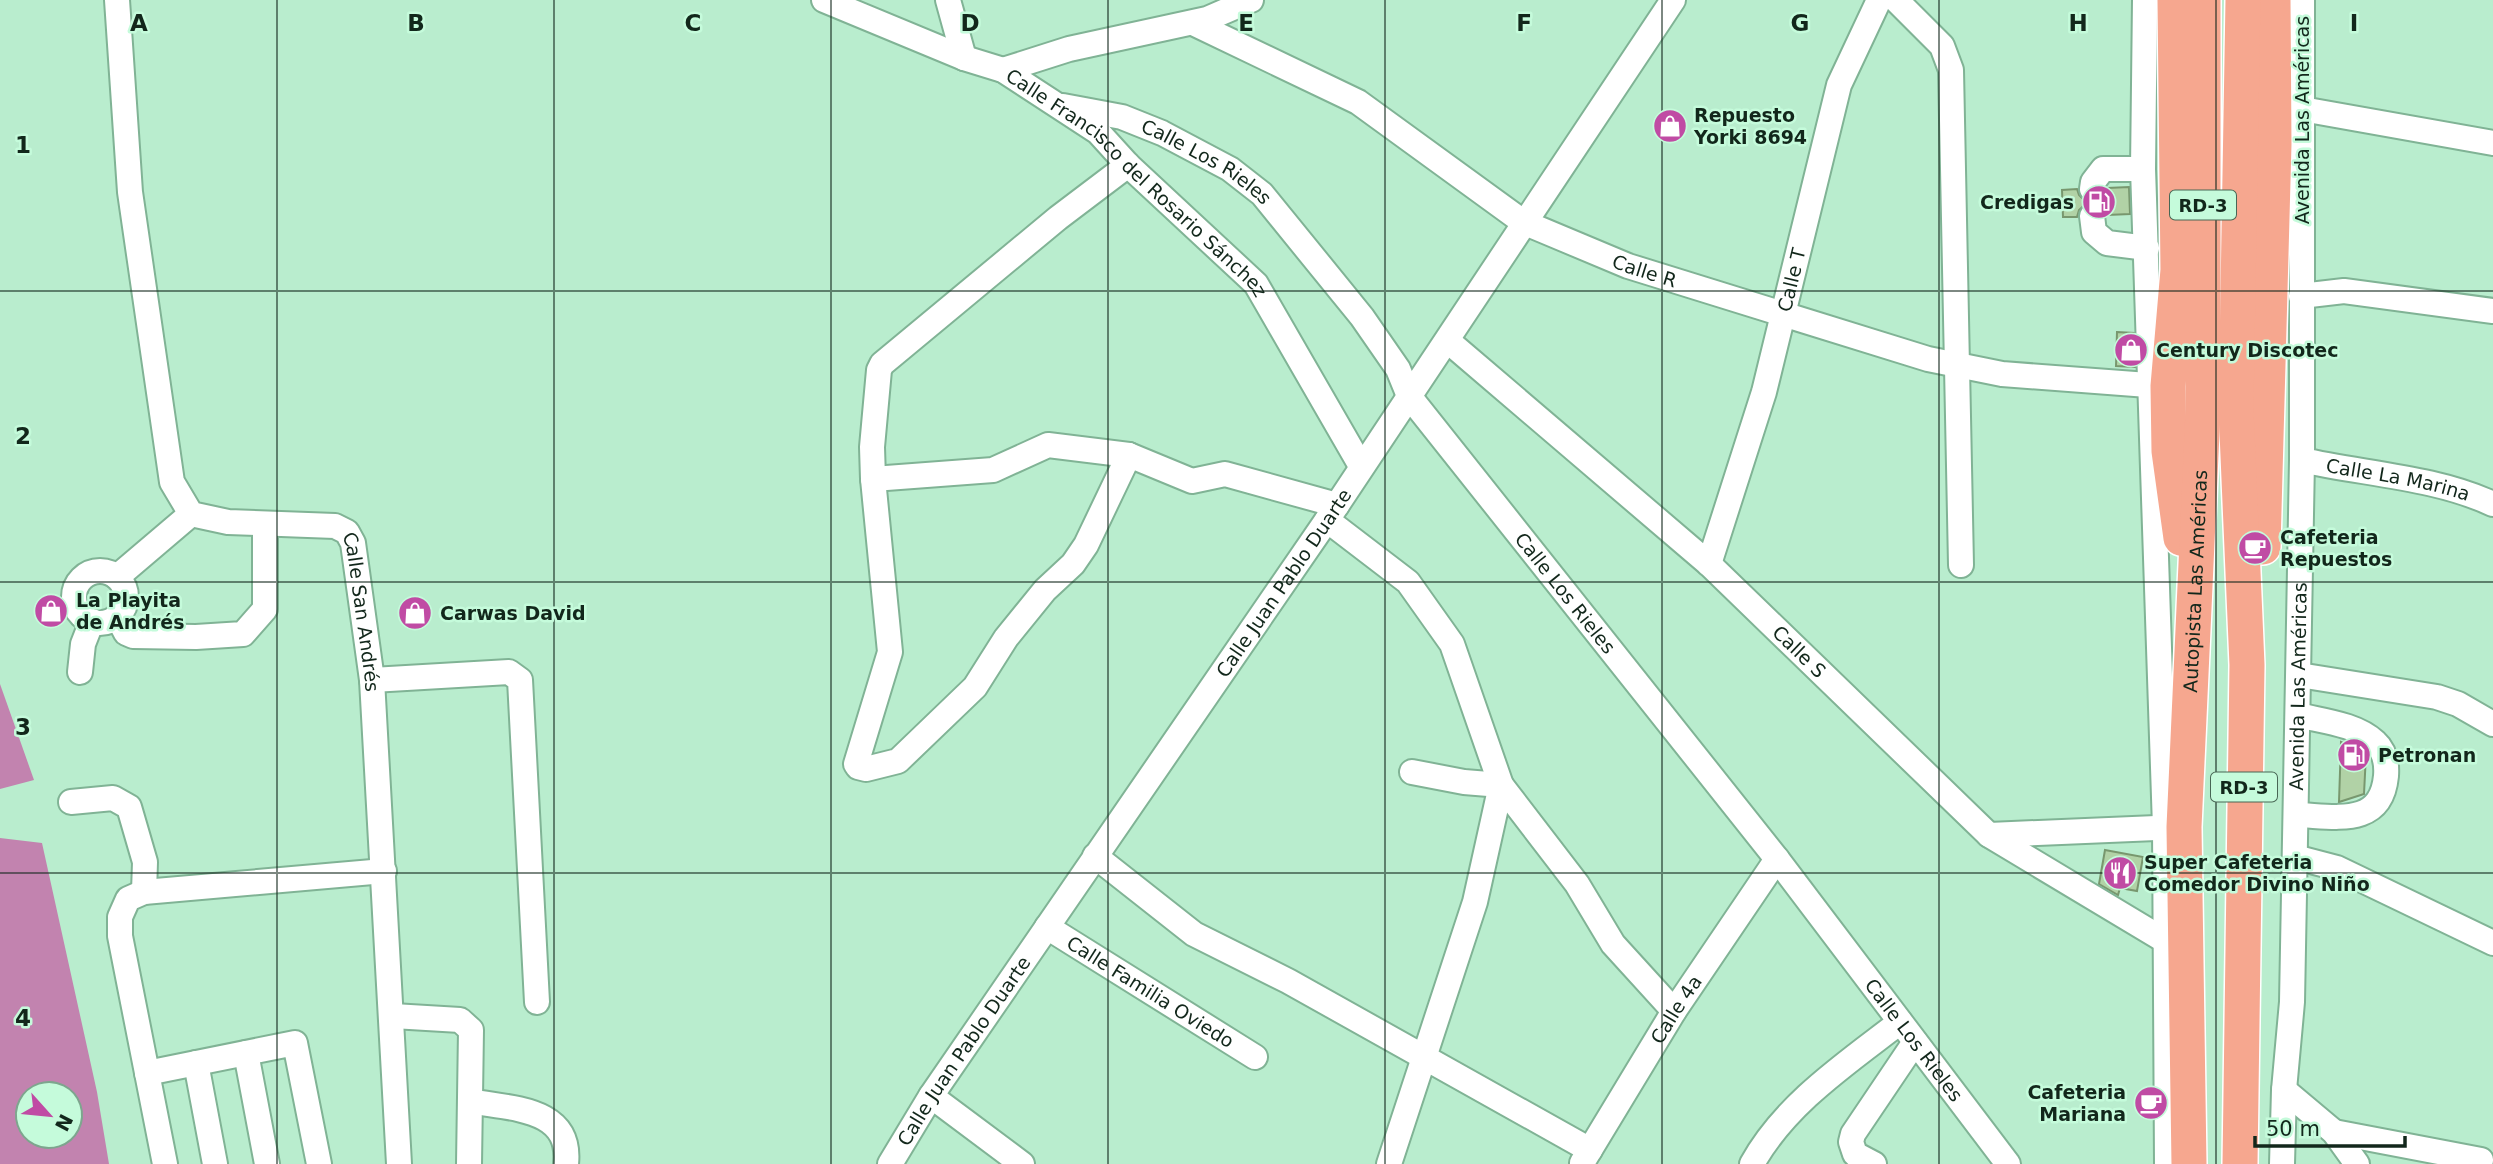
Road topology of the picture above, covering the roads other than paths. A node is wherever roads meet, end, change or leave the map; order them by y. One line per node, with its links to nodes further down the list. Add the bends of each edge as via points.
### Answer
1 (117, 0): 42 (street, via 130,192 172,482)
2 (824, 0): 14 (street, Calle Francisco del Rosario Sánchez)
3 (948, 0): 17 (street)
4 (1674, 0): 26 (street, Calle Juan Pablo Duarte)
5 (1879, 0): 30 (street, Calle T, via 1839,85)
6 (1896, 0): 32 (street, via 1942,46 1951,70)
7 (2145, 0): 23 (street)
8 (2175, 0): 47 (highway, via 2178,270 2168,386 2169,451)
9 (2203, 0): 35 (highway, Autopista Las Américas / RD-3)
10 (2243, 0): 35 (highway, Autopista Las Américas / RD-3)
11 (2273, 0): 50 (highway, via 2274,144 2263,551)
12 (2302, 0): 20 (street, Avenida Las Américas)
13 (1239, 2): 15 (street); 16 (street)
14 (856, 8): 17 (street, Calle Francisco del Rosario Sánchez)
15 (1193, 23): 16 (street, Calle R); 18 (street, via 1069,49)
16 (1250, 50): 26 (street, Calle R, via 1358,102)
17 (964, 58): 18 (street, Calle Francisco del Rosario Sánchez)
18 (1003, 71): 19 (street, Calle Francisco del Rosario Sánchez)
19 (1063, 106): 22 (street, Calle Francisco del Rosario Sánchez, via 1098,132); 34 (street, Calle Los Rieles, via 1122,117 1162,133 1230,169 1262,194 1362,317 1398,369)
20 (2302, 109): 21 (street); 28 (street, Avenida Las Américas)
21 (2493, 144)
22 (1128, 165): 38 (street, Calle Francisco del Rosario Sánchez, via 1255,284); 39 (street, via 882,364 877,379)
23 (2143, 169): 24 (street, via 2103,169); 27 (street)
24 (2092, 189)
25 (2092, 216): 27 (street, via 2094,232 2107,243)
26 (1523, 222): 30 (street, Calle R, via 1628,266); 31 (street, Calle Juan Pablo Duarte)
27 (2147, 248): 33 (street)
28 (2301, 296): 29 (street, via 2344,291); 37 (street, Avenida Las Américas)
29 (2493, 311)
30 (1782, 313): 32 (street, Calle R); 44 (street, Calle T, via 1764,391)
31 (1448, 341): 34 (street, Calle Juan Pablo Duarte); 44 (street, Calle S)
32 (1955, 364): 33 (street, Calle R, via 2002,374); 45 (street)
33 (2148, 385): 60 (street)
34 (1409, 396): 38 (street, Calle Juan Pablo Duarte); 64 (street, Calle Los Rieles)
35 (2220, 410): 47 (highway, Autopista Las Américas / RD-3); 50 (highway, Autopista Las Américas / RD-3)
36 (1129, 455): 39 (street, via 1048,445 993,470); 39 (street, via 1086,545 1011,631 975,687 898,761 866,769 856,764 890,652); 41 (street, via 1192,481 1225,474)
37 (2302, 460): 40 (street, Calle La Marina, via 2405,480); 52 (street, Avenida Las Américas)
38 (1361, 466): 41 (street, Calle Juan Pablo Duarte)
39 (873, 479)
40 (2493, 504)
41 (1332, 513): 57 (street, via 1408,582 1452,644); 62 (street, Calle Juan Pablo Duarte)
42 (191, 514): 43 (street, Calle San Andrés); 46 (street)
43 (265, 524): 48 (street, via 265,609 243,634 133,636); 53 (street, Calle San Andrés, via 335,526 347,532 353,543)
44 (1709, 564): 61 (street, Calle S)
45 (1961, 565)
46 (117, 577): 48 (street, via 125,601); 49 (street, via 94,572 76,588 78,611)
47 (2194, 608): 60 (highway, Autopista Las Américas / RD-3)
48 (117, 616): 49 (street, via 100,623)
49 (92, 621): 51 (street)
50 (2247, 665): 100 (highway, Autopista Las Américas / RD-3)
51 (80, 672)
52 (2298, 675): 54 (street, Avenida Las Américas); 55 (street, via 2437,696)
53 (372, 680): 65 (street, Calle San Andrés); 70 (street, via 509,672 520,680)
54 (2298, 715): 59 (street, Avenida Las Américas); 59 (street, via 2350,728 2375,741 2387,761 2384,794 2372,810 2357,815)
55 (2493, 724)
56 (1412, 772): 57 (street)
57 (1500, 785): 71 (street, via 1577,884 1614,944); 76 (street, via 1475,902)
58 (71, 802): 66 (street, via 113,798 129,807 145,862)
59 (2296, 815): 63 (street, Avenida Las Américas)
60 (2175, 827): 61 (street); 68 (street); 99 (highway, Autopista Las Américas / RD-3)
61 (1989, 835): 68 (street, Calle S)
62 (1095, 856): 67 (street, Calle Juan Pablo Duarte); 76 (street, via 1194,934 1288,981)
63 (2295, 858): 69 (street, via 2337,868); 79 (street, Avenida Las Américas, via 2292,1002)
64 (1777, 859): 71 (street, Calle 4a); 73 (street, Calle Los Rieles)
65 (384, 871): 66 (street); 72 (street, Calle San Andrés)
66 (144, 892): 78 (street, via 128,899 120,917 120,936)
67 (1047, 927): 75 (street, Calle Familia Oviedo); 80 (street, Calle Juan Pablo Duarte)
68 (2164, 940): 98 (street)
69 (2493, 943)
70 (537, 1002)
71 (1674, 1011): 83 (street, Calle 4a)
72 (393, 1016): 81 (street, via 467,1023 471,1030); 85 (street, Calle San Andrés)
73 (1907, 1032): 95 (street, via 1803,1101); 96 (street, via 1853,1134 1855,1154); 97 (street, Calle Los Rieles)
74 (246, 1053): 77 (street); 88 (street); 89 (street, via 295,1043)
75 (1255, 1057)
76 (1424, 1059): 83 (street); 94 (street)
77 (196, 1063): 78 (street); 87 (street)
78 (147, 1073): 86 (street)
79 (2284, 1090): 82 (street); 101 (street, Avenida Las Américas)
80 (931, 1096): 92 (street, Calle Juan Pablo Duarte); 93 (street)
81 (470, 1101): 90 (street); 91 (street, via 538,1114 555,1125 568,1147)
82 (2334, 1132): 84 (street); 102 (street)
83 (1586, 1157)
84 (2481, 1160)
85 (393, 1162)
86 (164, 1164)
87 (215, 1164)
88 (267, 1164)
89 (318, 1164)
90 (469, 1164)
91 (566, 1164)
92 (890, 1164)
93 (1022, 1164)
94 (1389, 1164)
95 (1752, 1164)
96 (1874, 1164)
97 (2008, 1164)
98 (2168, 1164)
99 (2189, 1164)
100 (2240, 1164)
101 (2282, 1164)
102 (2357, 1164)

